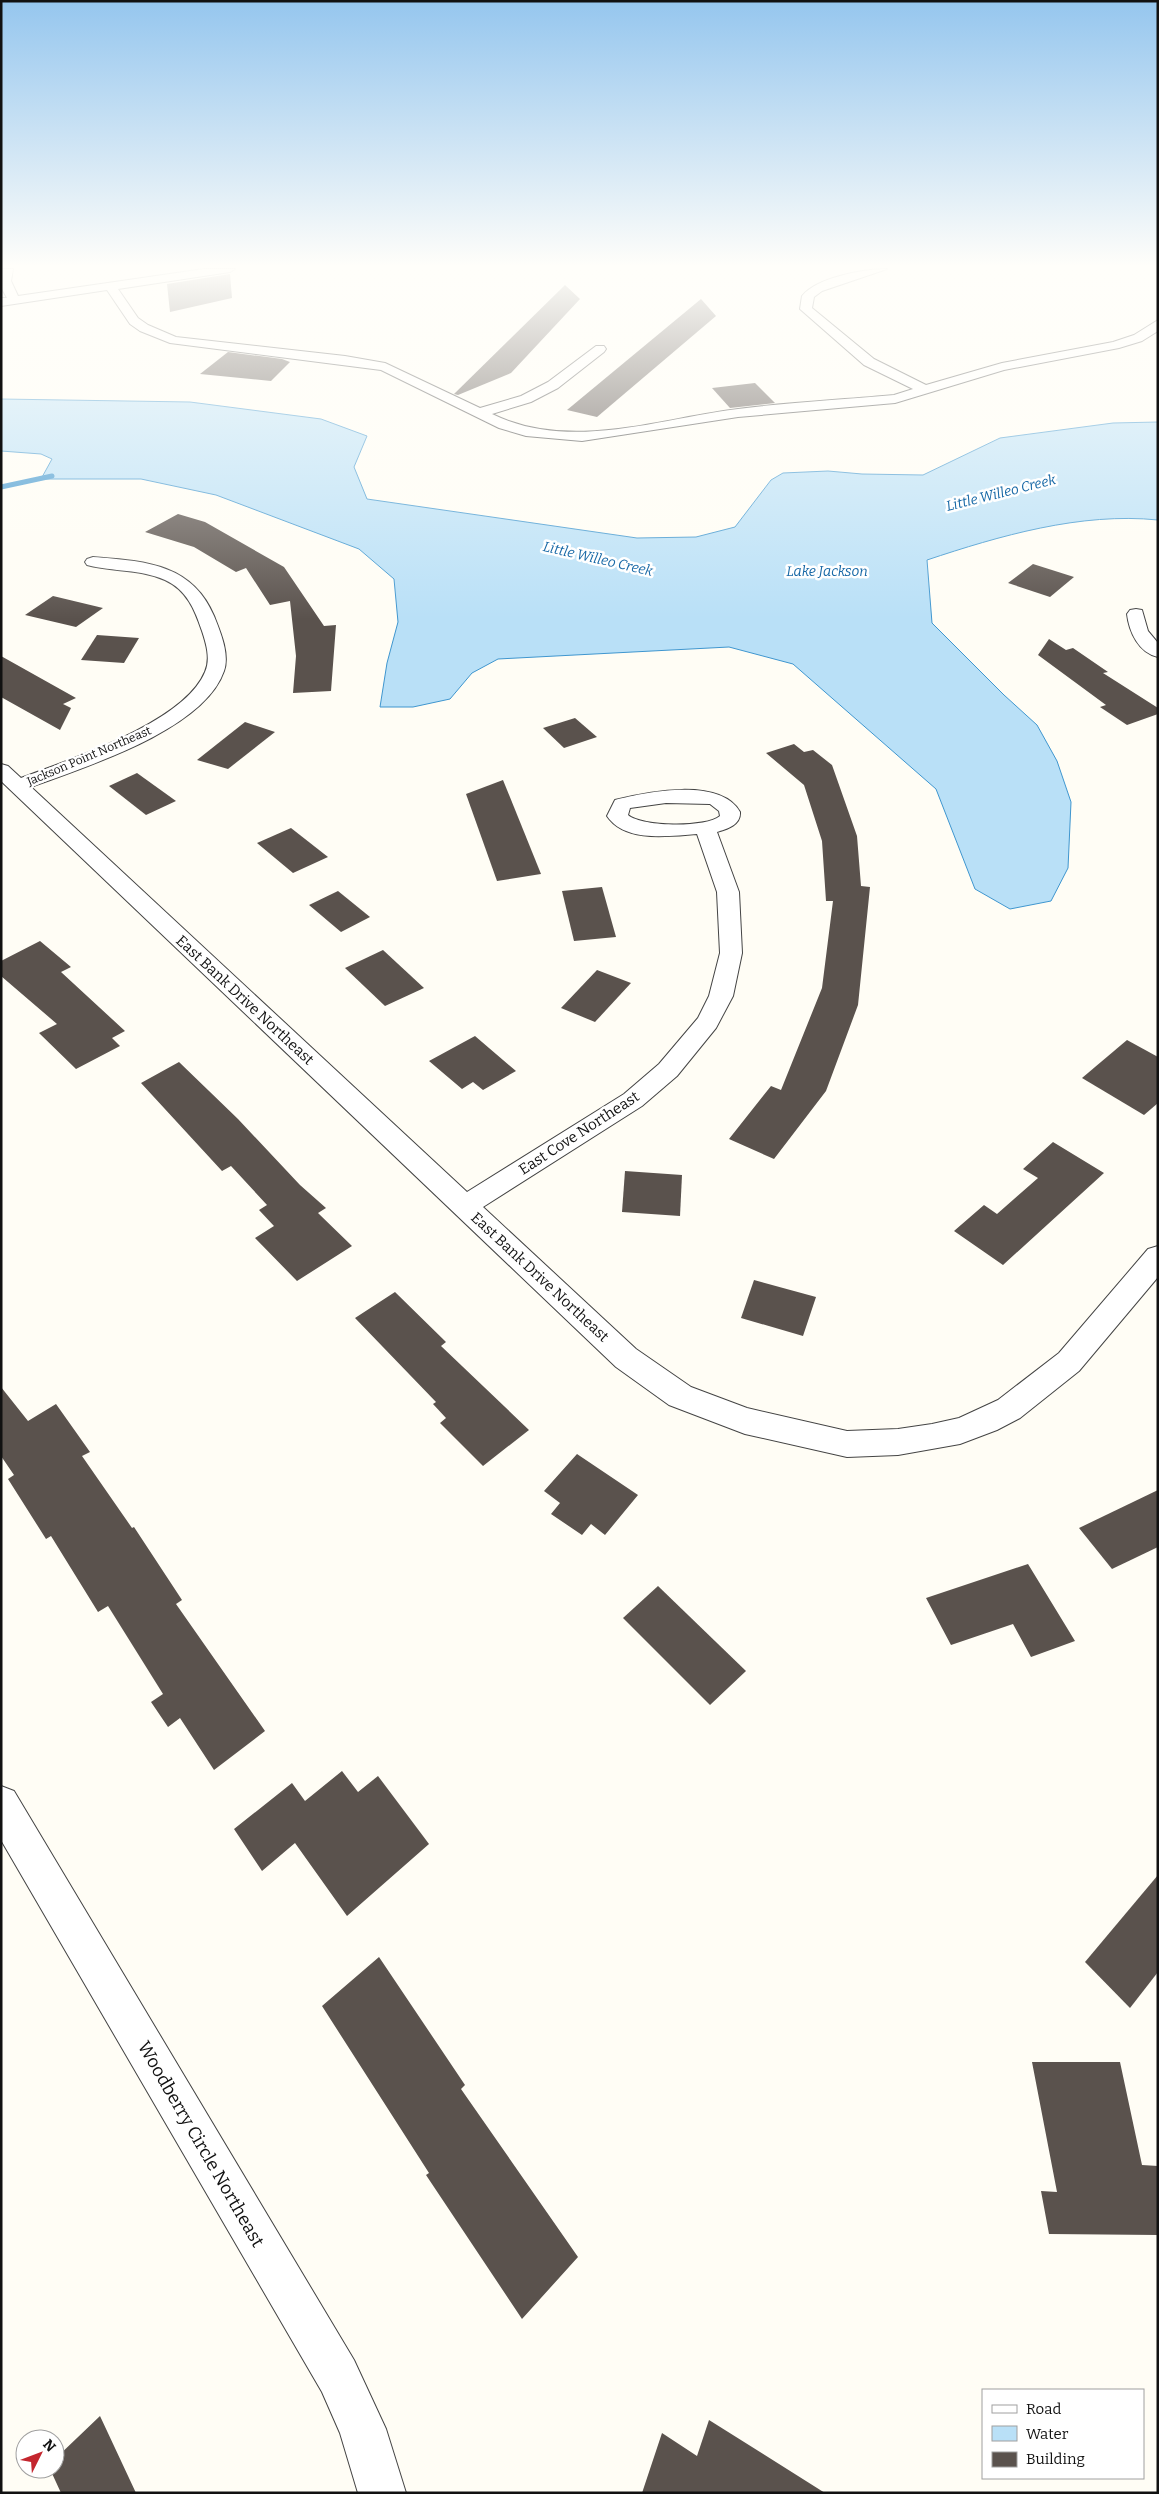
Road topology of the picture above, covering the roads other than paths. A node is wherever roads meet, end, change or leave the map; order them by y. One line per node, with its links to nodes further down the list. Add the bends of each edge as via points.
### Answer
1 (423, 385): 6 (street)
2 (552, 385): 6 (street, via 526,399)
3 (916, 385): 5 (street)
4 (945, 385): 5 (street)
5 (927, 391): 6 (street, via 896,399 738,413 582,437 526,432)
6 (479, 413)
7 (94, 562): 10 (street, Jackson Point Northeast, via 143,566 186,585 197,596 212,634 216,654 214,672 191,703 156,727 124,743)
8 (1136, 614): 9 (street, via 1137,628 1144,642)
9 (1158, 652)
10 (10, 778): 12 (street, East Bank Drive Northeast)
11 (705, 828): 12 (street, East Cove Northeast, via 728,892 731,953 721,996 708,1022 668,1070 633,1100)
12 (465, 1206): 13 (street, East Bank Drive Northeast, via 626,1358 680,1396 745,1422 847,1444 932,1437 960,1430 1009,1409 1069,1362)
13 (1158, 1257)
14 (1, 1804): 15 (street, Woodberry Circle Northeast, via 338,2376 362,2429)
15 (382, 2493)

